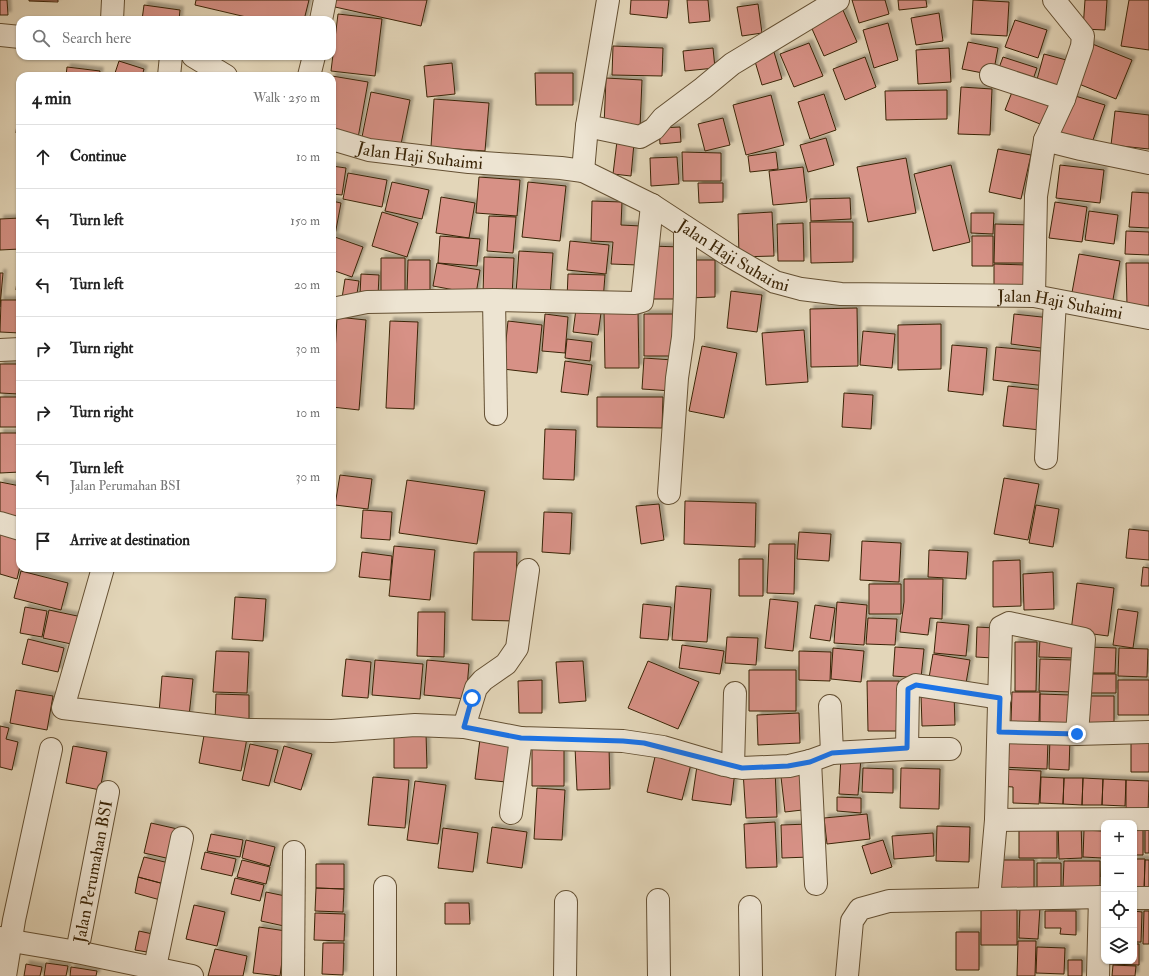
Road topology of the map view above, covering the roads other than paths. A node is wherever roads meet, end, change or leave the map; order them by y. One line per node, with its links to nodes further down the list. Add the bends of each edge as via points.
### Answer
1 (113, 0): 6 (street)
2 (325, 0): 7 (street)
3 (608, 0): 18 (street)
4 (838, 0): 18 (street, via 732,64 663,118 646,135 640,137)
5 (1054, 0): 17 (street, via 1083,36)
6 (112, 16)
7 (322, 16)
8 (0, 35): 9 (street)
9 (16, 37)
10 (171, 60): 13 (street)
11 (200, 60): 14 (street)
12 (313, 60): 15 (street)
13 (169, 72)
14 (219, 72)
15 (310, 72)
16 (991, 75): 17 (street)
17 (1064, 99): 20 (street)
18 (587, 126): 22 (street)
19 (336, 140): 22 (street, Jalan Haji Suhaimi, via 369,150)
20 (1045, 140): 21 (street); 25 (street, via 1036,196)
21 (1149, 163)
22 (583, 172): 23 (street, Jalan Haji Suhaimi)
23 (652, 205): 24 (street, Jalan Haji Suhaimi); 26 (street, via 642,301 635,303)
24 (685, 227): 25 (street, Jalan Haji Suhaimi, via 775,282 801,289 841,294); 34 (street, via 683,337 677,378)
25 (1034, 296): 27 (street, Jalan Haji Suhaimi)
26 (494, 300): 28 (street, via 367,302); 32 (street)
27 (1055, 301): 29 (street, Jalan Haji Suhaimi); 33 (street)
28 (336, 307)
29 (1149, 318)
30 (16, 349): 31 (street)
31 (0, 350)
32 (496, 414)
33 (1046, 458)
34 (669, 493)
35 (0, 523): 36 (street)
36 (16, 528)
37 (528, 570): 42 (street, via 517,648 506,664 476,688)
38 (102, 572): 42 (street, via 63,708 282,732 415,725)
39 (735, 693): 52 (street)
40 (1000, 698): 43 (street); 45 (street, via 1003,624 1009,622 1084,639); 48 (street, via 911,686 908,689)
41 (830, 706): 50 (street)
42 (464, 727): 46 (street)
43 (999, 732): 45 (street); 56 (street)
44 (1149, 732): 45 (street)
45 (1077, 734)
46 (521, 738): 52 (street, via 644,743); 54 (street)
47 (51, 748): 69 (street, via 14,920)
48 (907, 748): 49 (street); 50 (street)
49 (950, 749)
50 (832, 753): 51 (street)
51 (810, 762): 52 (street, via 767,768); 59 (street)
52 (733, 767)
53 (108, 792): 70 (street, Jalan Perumahan BSI)
54 (511, 813)
55 (1149, 819): 56 (street)
56 (996, 820): 64 (street)
57 (182, 838): 71 (street)
58 (294, 852): 74 (street)
59 (816, 884)
60 (385, 887): 75 (street)
61 (1101, 897): 64 (street)
62 (1137, 898): 63 (street)
63 (1149, 898)
64 (989, 899): 81 (street, via 889,901 860,909 852,921)
65 (658, 900): 77 (street)
66 (566, 902): 76 (street)
67 (750, 906): 79 (street)
68 (1101, 917): 82 (street)
69 (6, 939): 70 (street, Jalan Perumahan BSI); 72 (street)
70 (77, 952): 71 (street, Jalan Perumahan BSI)
71 (155, 967): 73 (street, Jalan Perumahan BSI)
72 (5, 976)
73 (192, 976)
74 (293, 976)
75 (385, 976)
76 (566, 976)
77 (659, 976)
78 (738, 976): 79 (street)
79 (751, 976): 80 (street)
80 (759, 976)
81 (847, 976)
82 (1098, 976)

